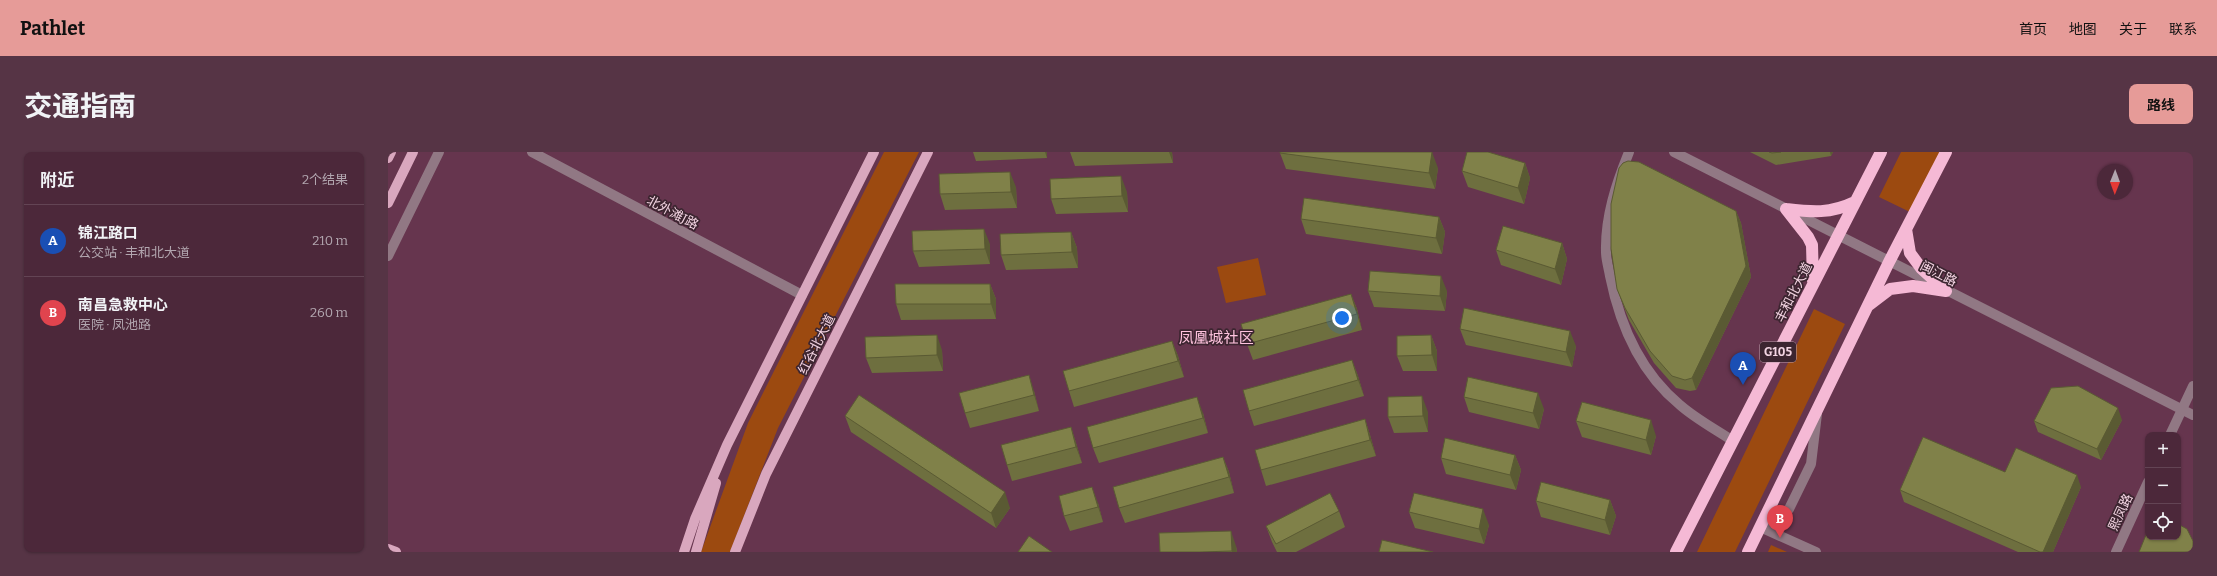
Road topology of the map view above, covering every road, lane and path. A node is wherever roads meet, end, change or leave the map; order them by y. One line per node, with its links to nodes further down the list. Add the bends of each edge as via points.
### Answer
1 (391, 152): 11 (main road)
2 (413, 152): 13 (main road)
3 (439, 152): 17 (street)
4 (532, 152): 21 (street, 北外滩J路)
5 (874, 152): 21 (main road)
6 (928, 152): 36 (main road, 红谷北大道, via 766,474)
7 (1629, 152): 28 (street, via 1612,198 1606,253 1622,323 1636,352 1656,381 1680,405)
8 (1674, 152): 14 (street, 闽江路)
9 (1881, 152): 12 (highway, 丰和北大道 / G105)
10 (1946, 152): 15 (highway)
11 (388, 158)
12 (1855, 202): 14 (highway, via 1839,210); 16 (highway, 丰和北大道 / G105)
13 (388, 203)
14 (1786, 209): 16 (street, 闽江路); 19 (highway, via 1812,246)
15 (1906, 229): 18 (highway); 20 (highway, via 1910,253 1921,268)
16 (1838, 235): 18 (street, 闽江路); 19 (highway, 丰和北大道 / G105)
17 (388, 256)
18 (1889, 262): 20 (street, 闽江路); 22 (highway)
19 (1813, 284): 28 (highway, 丰和北大道 / G105)
20 (1946, 291): 22 (highway, via 1912,286 1890,289); 25 (street, 闽江路)
21 (802, 295): 29 (main road)
22 (1867, 306): 24 (highway)
23 (2193, 386): 25 (street)
24 (1817, 409): 31 (highway); 31 (street, via 1811,464 1789,509)
25 (2182, 409): 26 (street, 闽江路); 27 (street)
26 (2193, 414)
27 (2171, 432)
28 (1733, 441): 37 (highway, 丰和北大道 / G105)
29 (727, 445): 34 (main road, via 695,519); 35 (main road)
30 (2145, 489): 40 (street, 熙凤路)
31 (1760, 527): 38 (highway); 39 (street)
32 (388, 549): 33 (main road)
33 (396, 552)
34 (684, 552)
35 (696, 552)
36 (735, 552)
37 (1676, 552)
38 (1748, 552)
39 (1816, 552)
40 (2116, 552)

